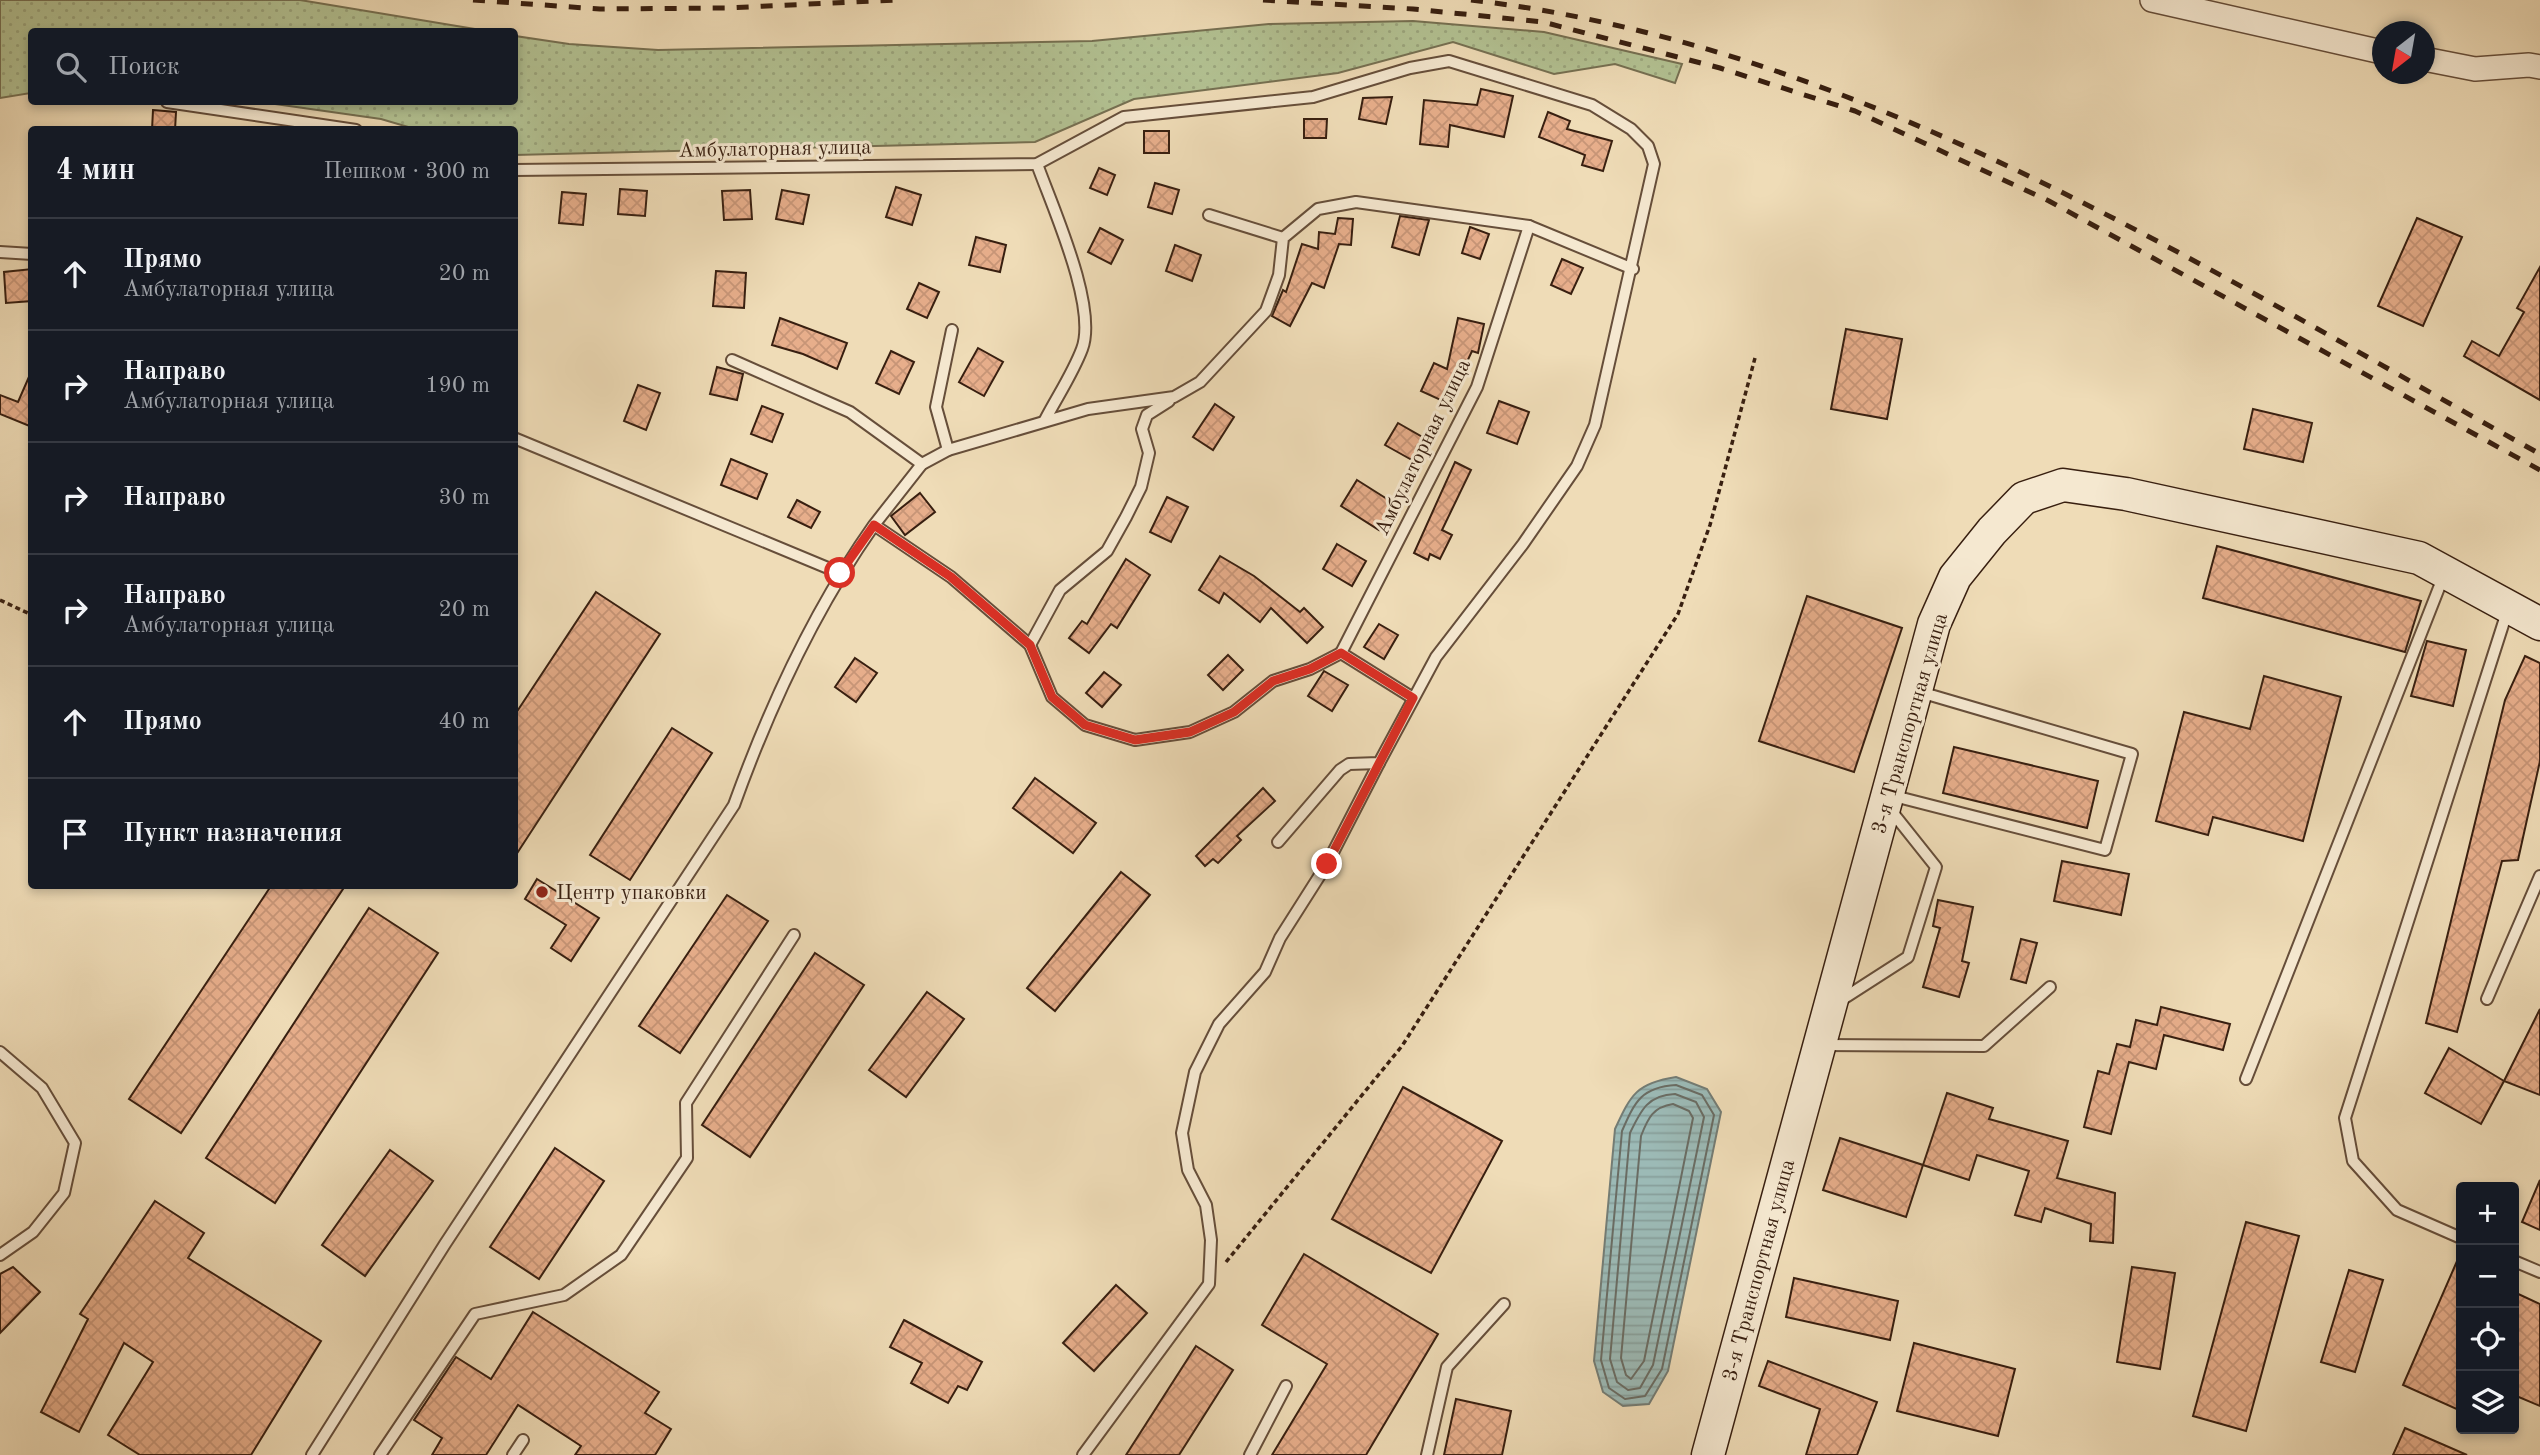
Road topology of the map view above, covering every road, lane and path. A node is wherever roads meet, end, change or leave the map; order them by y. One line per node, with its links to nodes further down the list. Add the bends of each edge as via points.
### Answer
1 (2152, 0): 2 (street)
2 (2372, 50)
3 (2435, 62): 4 (street, via 2475,69)
4 (2540, 67)
5 (187, 105): 6 (lane)
6 (329, 126)
7 (1037, 164): 8 (lane, Амбулаторная улица); 14 (lane, Амбулаторная улица, via 1124,117 1313,97 1449,61 1592,105 1631,128 1648,146 1654,164); 19 (lane, via 1078,277 1084,324 1083,347)
8 (518, 170)
9 (1209, 215): 11 (lane)
10 (1529, 226): 11 (lane, via 1356,202 1318,209); 14 (lane); 31 (lane, Амбулаторная улица, via 1477,387)
11 (1283, 238): 18 (lane, via 1279,275 1266,311 1200,382)
12 (0, 252): 13 (lane)
13 (28, 254)
14 (1633, 269): 33 (lane, Амбулаторная улица, via 1595,425 1577,466 1436,657)
15 (952, 330): 21 (lane, via 936,407)
16 (1755, 358): 49 (path, via 1710,525 1678,614 1402,1046)
17 (732, 360): 22 (lane, via 850,412)
18 (1174, 397): 19 (lane); 30 (lane, via 1147,415 1142,429 1149,453 1141,487 1107,551 1060,590)
19 (1045, 420): 21 (lane)
20 (518, 440): 24 (lane)
21 (948, 450): 22 (lane)
22 (922, 464): 23 (lane)
23 (874, 525): 24 (lane); 30 (lane, via 951,577)
24 (840, 573): 53 (lane, via 757,743 734,805)
25 (2445, 573): 27 (street, 3-я Транспортная улица); 32 (street, 3-я Транспортная улица, via 2418,558 2126,494 2063,485 2024,498 1955,577 1934,625); 44 (lane)
26 (0, 600): 28 (path)
27 (2509, 607): 29 (street, 3-я Транспортная улица); 45 (lane, via 2345,1118 2353,1161 2397,1210)
28 (28, 613)
29 (2540, 624)
30 (1030, 645): 31 (lane, via 1052,697 1085,725 1135,740 1190,732 1234,712 1273,681)
31 (1341, 653): 33 (lane)
32 (1916, 691): 35 (street, 3-я Транспортная улица); 35 (lane, via 2132,754 2105,850)
33 (1413, 698): 34 (lane, Амбулаторная улица)
34 (1379, 763): 36 (lane, via 1349,764 1340,770); 49 (lane, Амбулаторная улица, via 1265,972 1219,1024 1195,1072 1182,1133 1188,1170 1206,1205 1211,1240)
35 (1886, 799): 41 (street, 3-я Транспортная улица); 41 (lane, via 1936,867 1908,957)
36 (1278, 842)
37 (2540, 876): 40 (lane)
38 (794, 934): 54 (lane, via 686,1103 687,1157 621,1255 564,1295 475,1314)
39 (2050, 986): 42 (lane, via 1984,1046)
40 (2487, 999)
41 (1829, 1007): 42 (street, 3-я Транспортная улица)
42 (1819, 1045): 59 (street, 3-я Транспортная улица)
43 (0, 1052): 46 (lane, via 42,1088 75,1143 64,1194 33,1232)
44 (2246, 1079)
45 (2456, 1236)
46 (0, 1255)
47 (2519, 1263): 48 (lane)
48 (2540, 1272)
49 (1209, 1284): 56 (lane)
50 (1504, 1304): 58 (lane, via 1447,1367)
51 (1286, 1386): 57 (lane)
52 (523, 1440): 55 (lane)
53 (312, 1455)
54 (380, 1455)
55 (513, 1455)
56 (1083, 1455)
57 (1250, 1455)
58 (1427, 1455)
59 (1708, 1455)

